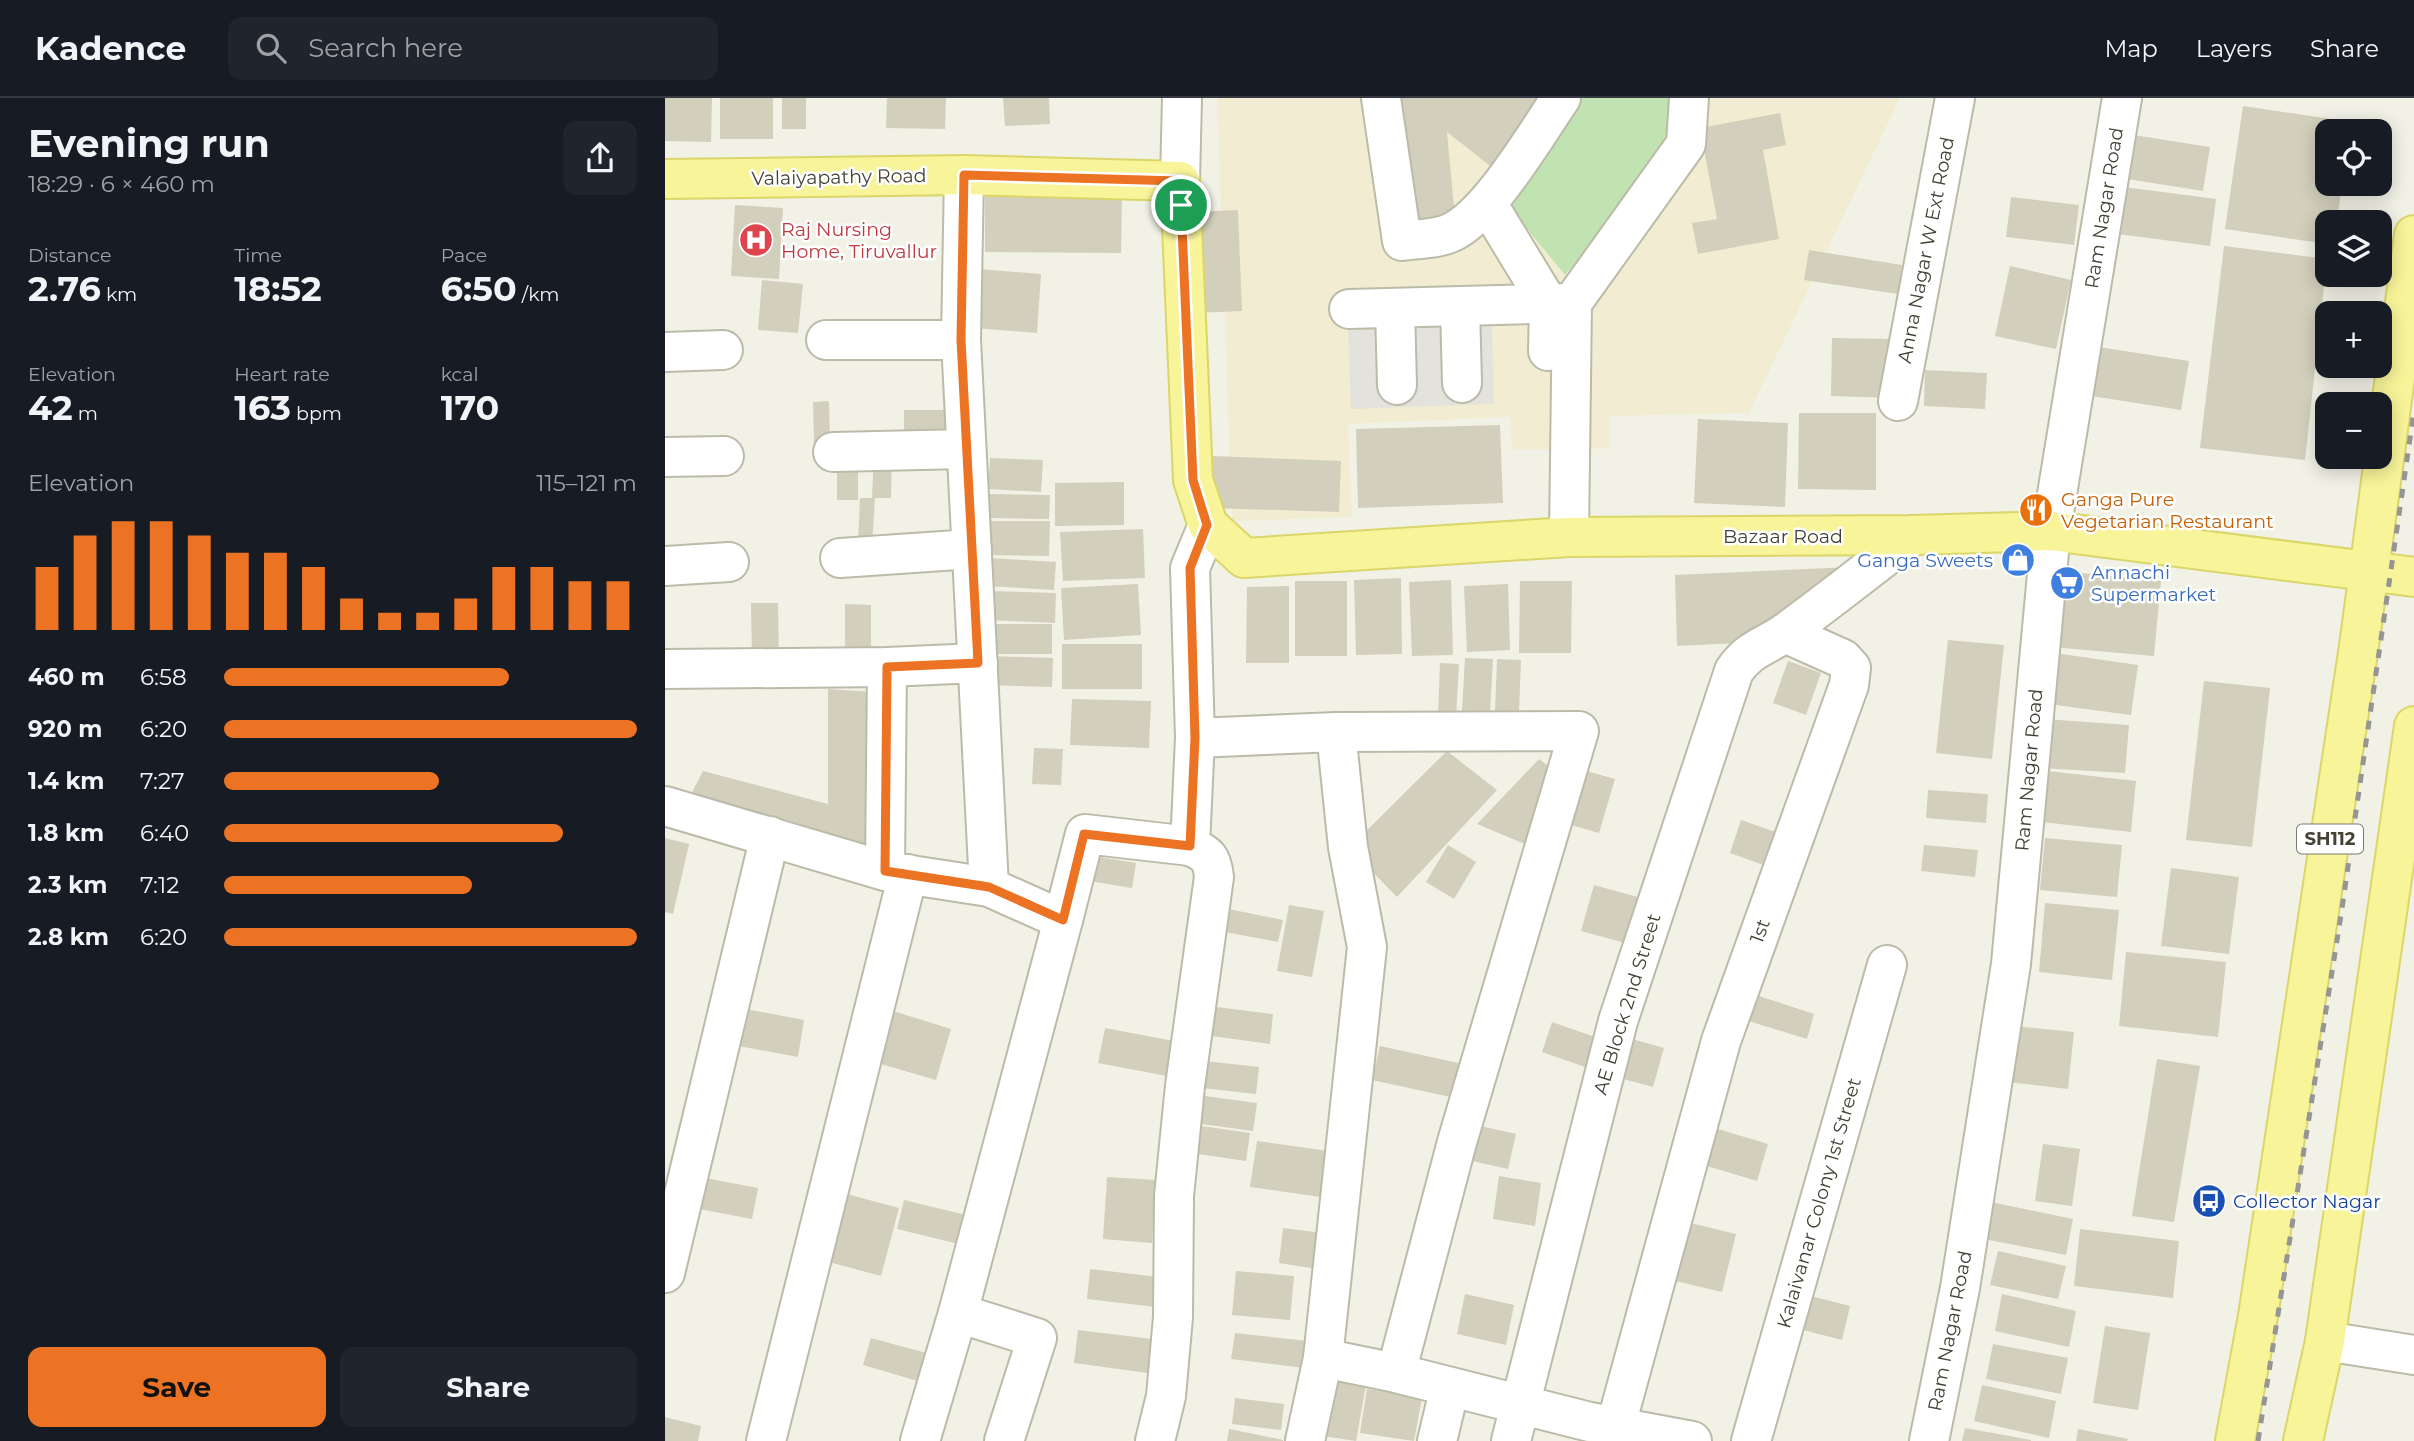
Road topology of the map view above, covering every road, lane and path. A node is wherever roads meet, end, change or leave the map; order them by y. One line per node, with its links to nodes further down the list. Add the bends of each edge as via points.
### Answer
1 (1182, 98): 9 (street)
2 (1381, 98): 10 (street, via 1402,241 1450,233)
3 (1561, 98): 10 (street)
4 (1689, 98): 12 (street, via 1686,144)
5 (1955, 98): 22 (street, Anna Nagar W Ext Road)
6 (2122, 98): 28 (street, Ram Nagar Road)
7 (964, 175): 8 (main road, Valaiyapathy Road); 9 (main road, Valaiyapathy Road); 17 (street)
8 (665, 179)
9 (1180, 181): 27 (main road, via 1193,480)
10 (1487, 203): 12 (street)
11 (2414, 235): 35 (main road, SH112)
12 (1560, 304): 13 (street); 30 (street)
13 (1459, 307): 15 (street); 20 (street)
14 (1349, 309): 15 (street)
15 (1395, 309): 21 (street)
16 (826, 340): 17 (street)
17 (961, 340): 23 (street)
18 (723, 350): 19 (street)
19 (665, 352)
20 (1462, 383)
21 (1397, 385)
22 (1898, 401)
23 (966, 449): 24 (street); 31 (street)
24 (833, 452)
25 (724, 456): 26 (street)
26 (665, 457)
27 (1207, 525): 30 (main road, Bazaar Road, via 1244,558); 43 (street, via 1190,568)
28 (2051, 531): 29 (main road, Bazaar Road); 35 (main road, Bazaar Road); 68 (street, Ram Nagar Road, via 2011,964 1960,1288)
29 (1913, 535): 30 (main road, Bazaar Road); 37 (street)
30 (1557, 538)
31 (972, 549): 32 (street); 38 (street)
32 (840, 558)
33 (729, 562): 34 (street)
34 (665, 566)
35 (2369, 572): 36 (main road, Bazaar Road); 69 (main road, SH112, via 2258,1316)
36 (2414, 577)
37 (1785, 633): 58 (street, AE Block 2nd Street, via 1758,646 1734,671 1618,1021); 59 (street, 1st, via 1843,659 1851,668 1849,685 1721,1041)
38 (978, 663): 39 (street); 48 (street)
39 (887, 667): 40 (street); 47 (street)
40 (665, 669)
41 (2414, 726): 53 (main road)
42 (1336, 732): 43 (street); 55 (street, via 1348,847 1367,947); 56 (street, via 1579,731 1457,1142)
43 (1195, 738): 46 (street)
44 (665, 806): 45 (street)
45 (770, 836): 47 (street); 51 (street)
46 (1190, 846): 49 (street, via 1084,834); 64 (street, via 1207,853 1214,877 1185,1086 1174,1196 1173,1317 1166,1396)
47 (897, 873): 48 (street); 61 (street)
48 (989, 887): 49 (street)
49 (1063, 920): 52 (street)
50 (1887, 965): 67 (street, Kalaivanar Colony 1st Street)
51 (665, 1273)
52 (958, 1313): 62 (street); 63 (street, via 1037,1338)
53 (2325, 1341): 54 (street); 70 (main road)
54 (2414, 1354)
55 (1323, 1358): 56 (street); 65 (street)
56 (1396, 1373): 57 (street)
57 (1451, 1387): 58 (street); 66 (street)
58 (1515, 1423): 59 (street)
59 (1597, 1429): 60 (street)
60 (1680, 1439)
61 (766, 1441)
62 (920, 1441)
63 (1004, 1441)
64 (1155, 1441)
65 (1305, 1441)
66 (1437, 1441)
67 (1751, 1441)
68 (1929, 1441)
69 (2235, 1441)
70 (2303, 1441)

